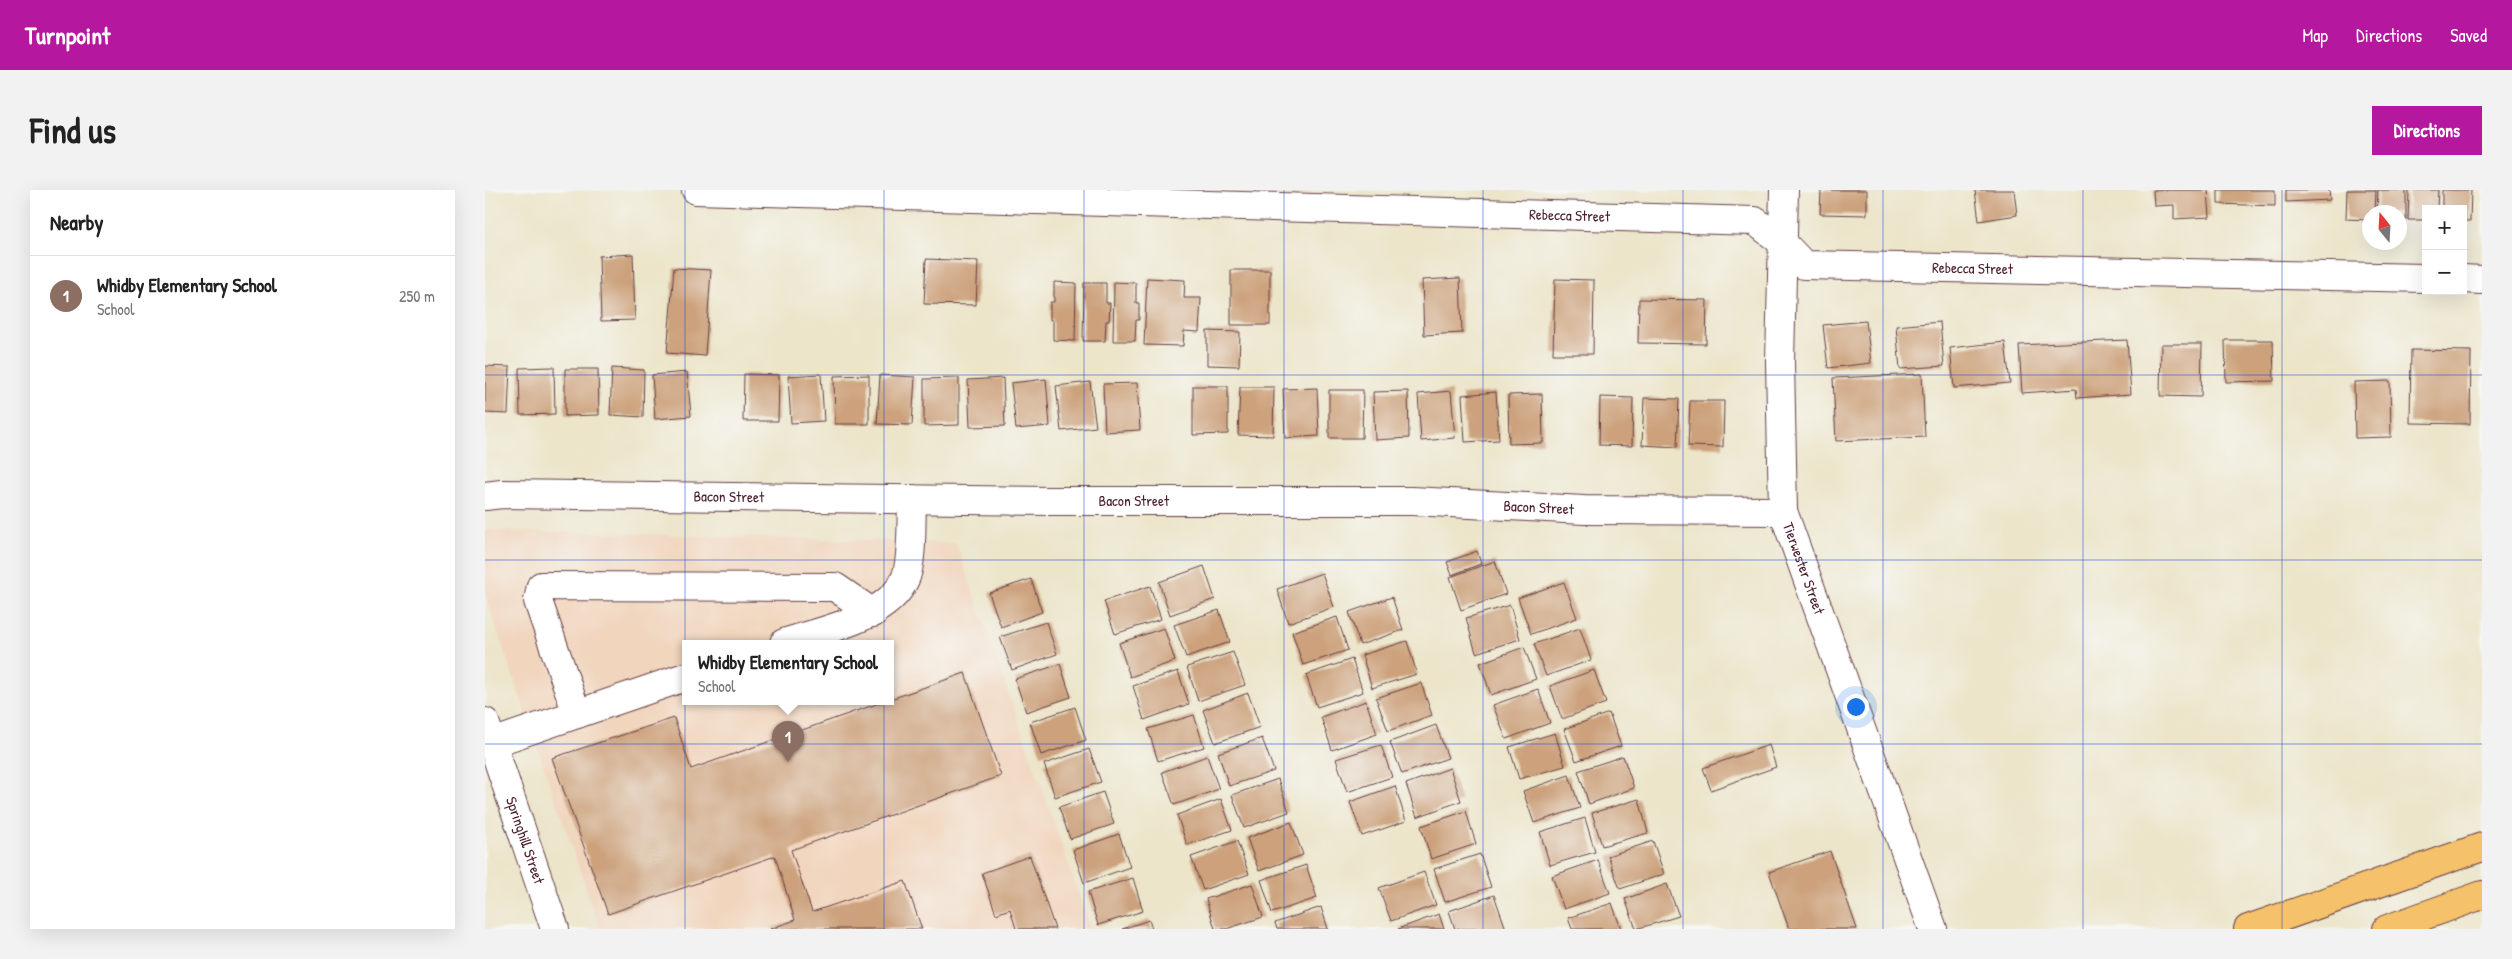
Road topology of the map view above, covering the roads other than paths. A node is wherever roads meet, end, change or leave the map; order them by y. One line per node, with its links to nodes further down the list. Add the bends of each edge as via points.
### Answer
1 (696, 190): 3 (street, Rebecca Street, via 1755,221)
2 (1784, 190): 3 (street, Tierwester Street)
3 (1783, 243): 4 (street, Rebecca Street, via 1804,265); 9 (street, Tierwester Street, via 1780,362)
4 (2422, 278)
5 (2467, 279): 6 (street)
6 (2482, 280)
7 (485, 496): 8 (street, Bacon Street)
8 (912, 500): 9 (street, Bacon Street, via 1413,501 1583,510); 10 (street, via 905,578 893,598)
9 (1783, 512): 18 (street, Tierwester Street)
10 (873, 612): 11 (street); 13 (street, via 835,587 541,586 538,601)
11 (792, 640)
12 (682, 678): 13 (street)
13 (577, 714): 14 (street)
14 (489, 733): 17 (street, Springhill Street)
15 (2482, 847): 19 (main road)
16 (2482, 895): 20 (main road)
17 (555, 929)
18 (1933, 929)
19 (2248, 929)
20 (2387, 929)

